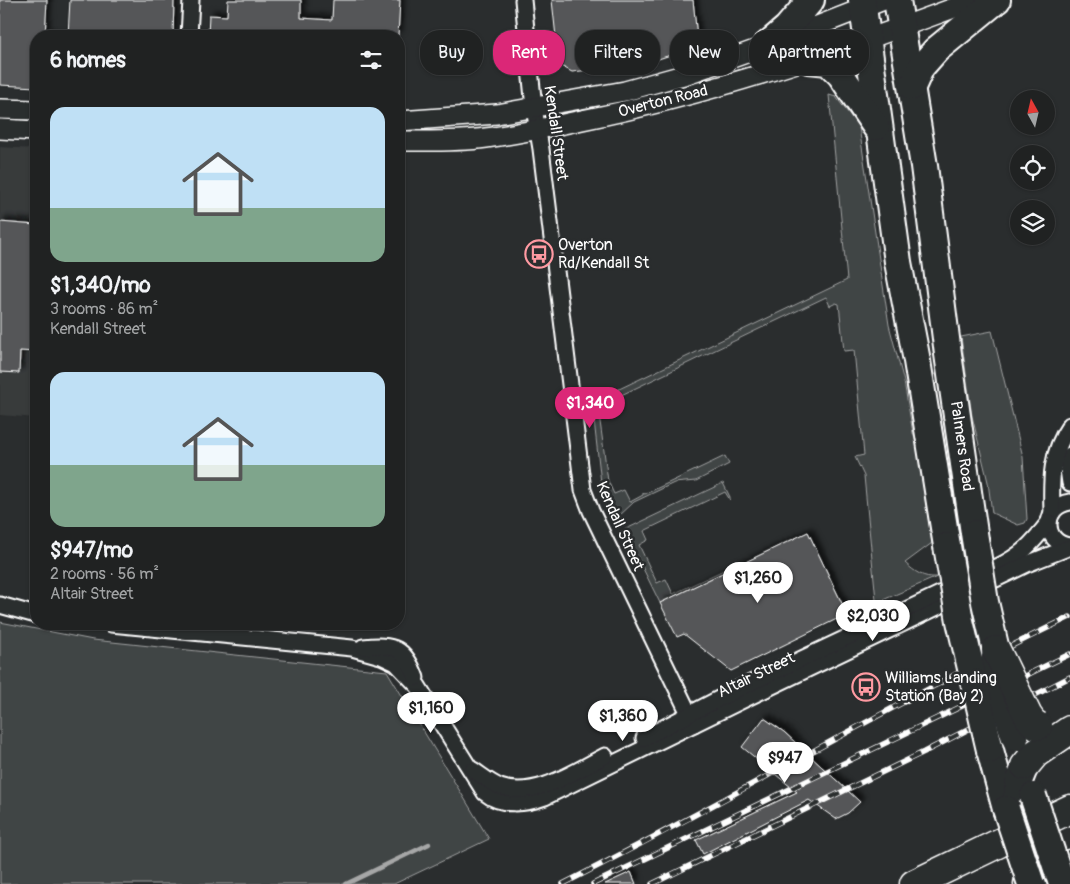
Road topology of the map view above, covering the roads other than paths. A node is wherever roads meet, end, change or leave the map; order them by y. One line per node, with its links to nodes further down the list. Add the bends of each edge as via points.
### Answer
1 (191, 0): 9 (street)
2 (524, 0): 20 (street, Kendall Street)
3 (812, 0): 10 (highway)
4 (897, 0): 8 (highway, Palmers Road)
5 (975, 0): 8 (street, Overton Road)
6 (997, 0): 18 (highway, via 936,50 921,67)
7 (870, 3): 11 (street, Overton Road); 12 (highway, Palmers Road)
8 (902, 26): 13 (street, Overton Road); 18 (highway, Palmers Road)
9 (189, 30)
10 (785, 30)
11 (805, 30)
12 (868, 30)
13 (869, 39)
14 (869, 47): 26 (highway, Palmers Road)
15 (749, 52): 20 (street, Overton Road, via 625,91)
16 (758, 75): 24 (street, Overton Road, via 615,114)
17 (841, 75): 26 (highway)
18 (912, 87): 37 (highway, Palmers Road, bridge, via 974,533)
19 (0, 108): 21 (street)
20 (534, 108): 22 (street, Overton Road); 24 (street, Kendall Street)
21 (30, 110)
22 (405, 121)
23 (0, 129): 25 (street)
24 (538, 130): 27 (street, Overton Road, via 484,138); 38 (street, Kendall Street, via 583,490)
25 (30, 131)
26 (880, 132): 42 (highway, Palmers Road, bridge, via 898,262 971,674 990,750)
27 (405, 141)
28 (1070, 426): 32 (street, via 1055,453)
29 (1070, 455): 30 (street, via 1067,463)
30 (1070, 483)
31 (1070, 502): 32 (street, Altair Street, via 1060,505)
32 (1050, 518): 33 (street, via 1049,529 1054,540); 38 (street, Altair Street, via 1027,549 1010,561 738,689)
33 (1070, 547): 38 (street, Altair Street)
34 (0, 605): 35 (street)
35 (30, 614)
36 (171, 630): 38 (street, Altair Street, via 352,648 396,663 418,686 480,787 492,798 504,802 528,803 546,797)
37 (996, 650): 39 (highway, bridge, via 1033,722 1045,730); 40 (highway, Palmers Road, bridge, via 997,682)
38 (692, 719)
39 (1069, 731): 40 (highway, via 1035,754)
40 (1025, 766): 42 (highway); 46 (highway, Palmers Road, bridge)
41 (1070, 809): 44 (highway)
42 (1014, 815): 45 (highway, Palmers Road, bridge)
43 (1070, 864): 45 (highway)
44 (914, 884)
45 (1029, 884)
46 (1062, 884)

